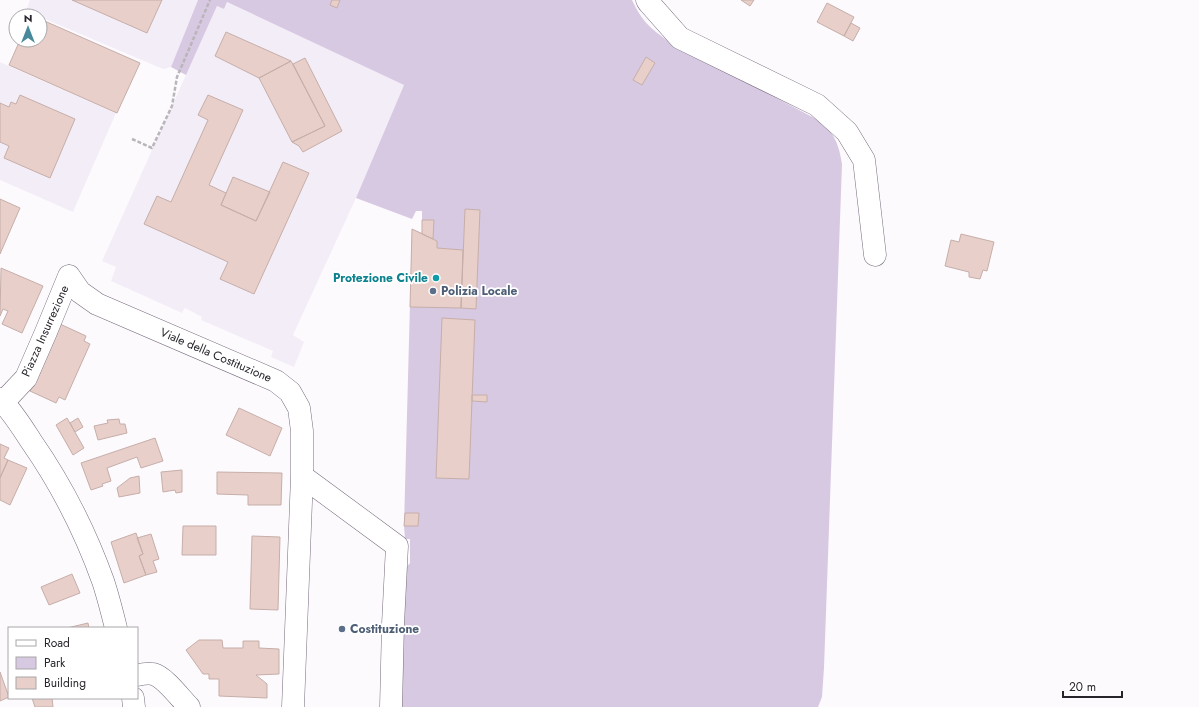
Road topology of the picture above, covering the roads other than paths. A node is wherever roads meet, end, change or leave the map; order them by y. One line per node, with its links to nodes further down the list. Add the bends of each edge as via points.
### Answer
1 (648, 0): 2 (street, via 680,38 817,105 848,132 864,160)
2 (875, 255)
3 (69, 276): 4 (street, Piazza Insurrezione, via 26,378 9,396); 5 (street, Viale della Costituzione, via 80,292 97,304 276,381 290,392 299,408)
4 (1, 400): 6 (street, via 48,465 66,497 101,575)
5 (302, 476): 9 (street, Viale della Costituzione); 10 (street, via 397,546)
6 (116, 627)
7 (138, 675): 8 (street, via 154,674)
8 (189, 707)
9 (293, 707)
10 (391, 707)

